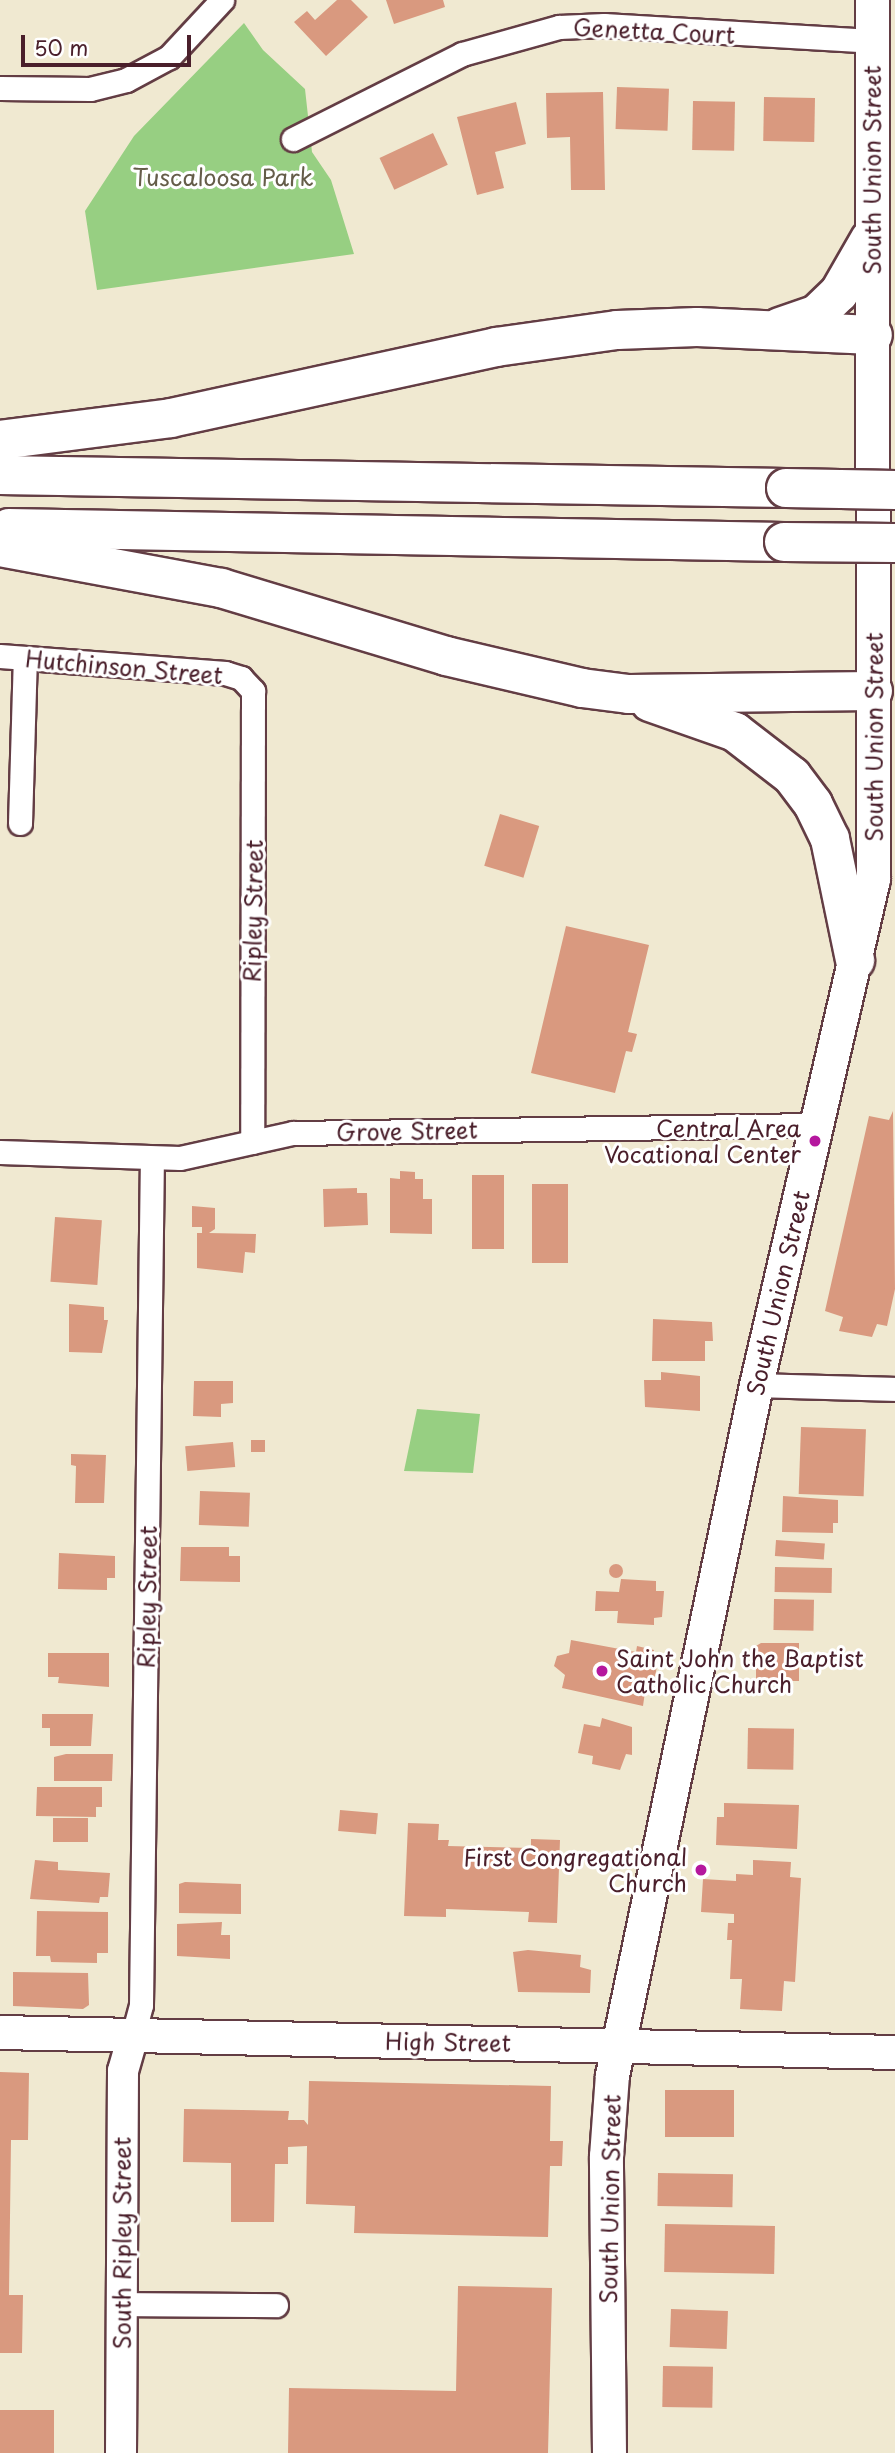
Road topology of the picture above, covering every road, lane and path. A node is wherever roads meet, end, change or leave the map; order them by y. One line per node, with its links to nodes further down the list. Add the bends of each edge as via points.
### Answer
1 (222, 0): 4 (street, via 169,57 126,80 90,89)
2 (872, 0): 3 (main road, South Union Street)
3 (872, 41): 5 (street, Genetta Court, via 559,27 462,54); 6 (main road, South Union Street)
4 (0, 88)
5 (293, 139)
6 (883, 239): 7 (highway, via 817,314); 8 (main road, South Union Street)
7 (772, 331): 8 (highway); 9 (highway, via 696,327 555,338 171,418)
8 (884, 335): 18 (main road, South Union Street)
9 (0, 440)
10 (0, 474): 11 (highway, bridge)
11 (895, 490)
12 (0, 528): 13 (highway, bridge)
13 (895, 543)
14 (0, 547): 19 (highway, via 221,588 466,661)
15 (0, 656): 16 (street, Hutchinson Street)
16 (25, 659): 17 (street, Hutchinson Street, via 225,673); 20 (street)
17 (247, 682): 23 (street, Ripley Street, via 256,704)
18 (884, 691): 19 (highway); 21 (main road, South Union Street, via 875,855)
19 (629, 694): 21 (highway, via 735,732 792,776 813,804 830,839)
20 (20, 823)
21 (855, 960): 22 (main road, South Union Street)
22 (816, 1125): 23 (street, Grove Street, via 293,1133); 26 (main road, South Union Street)
23 (252, 1142): 25 (street, Grove Street, via 180,1158)
24 (0, 1152): 25 (street, Grove Street)
25 (152, 1159): 29 (street, Ripley Street, via 141,2005)
26 (756, 1385): 27 (street); 30 (main road, South Union Street)
27 (895, 1389)
28 (0, 2032): 29 (main road, High Street)
29 (133, 2035): 30 (main road, High Street); 32 (street, South Ripley Street, via 123,2071)
30 (619, 2048): 31 (main road, High Street); 35 (main road, South Union Street, via 606,2156)
31 (895, 2052)
32 (121, 2304): 33 (street); 34 (street, South Ripley Street)
33 (276, 2305)
34 (121, 2453)
35 (609, 2453)

